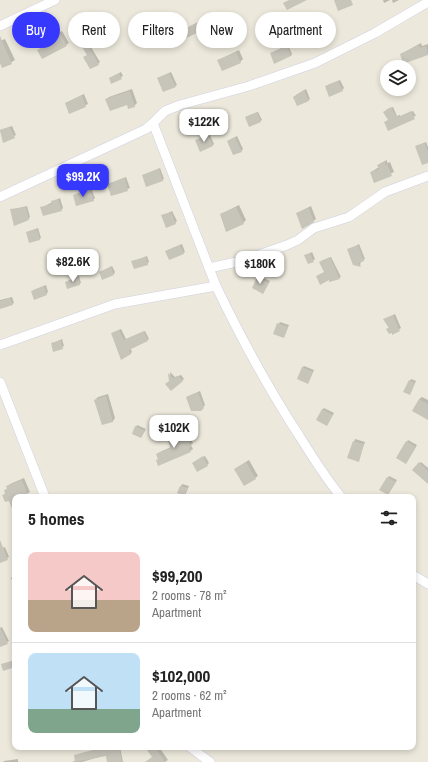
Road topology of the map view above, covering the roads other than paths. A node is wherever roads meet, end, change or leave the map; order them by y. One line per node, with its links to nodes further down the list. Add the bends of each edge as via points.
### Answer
1 (55, 0): 3 (street)
2 (428, 2): 4 (street, via 375,33 315,63 248,86 180,105 165,111)
3 (0, 26)
4 (153, 123): 6 (street, via 146,130); 7 (street)
5 (428, 176): 7 (street, via 385,192 349,217 314,228 287,245 241,261)
6 (0, 197)
7 (209, 268): 8 (street)
8 (216, 286): 9 (street, via 115,304); 12 (street, via 244,344 274,396)
9 (0, 345)
10 (0, 382): 11 (street)
11 (44, 494)
12 (339, 494)
13 (416, 577): 14 (street)
14 (428, 584)
15 (194, 750): 16 (street)
16 (210, 762)

